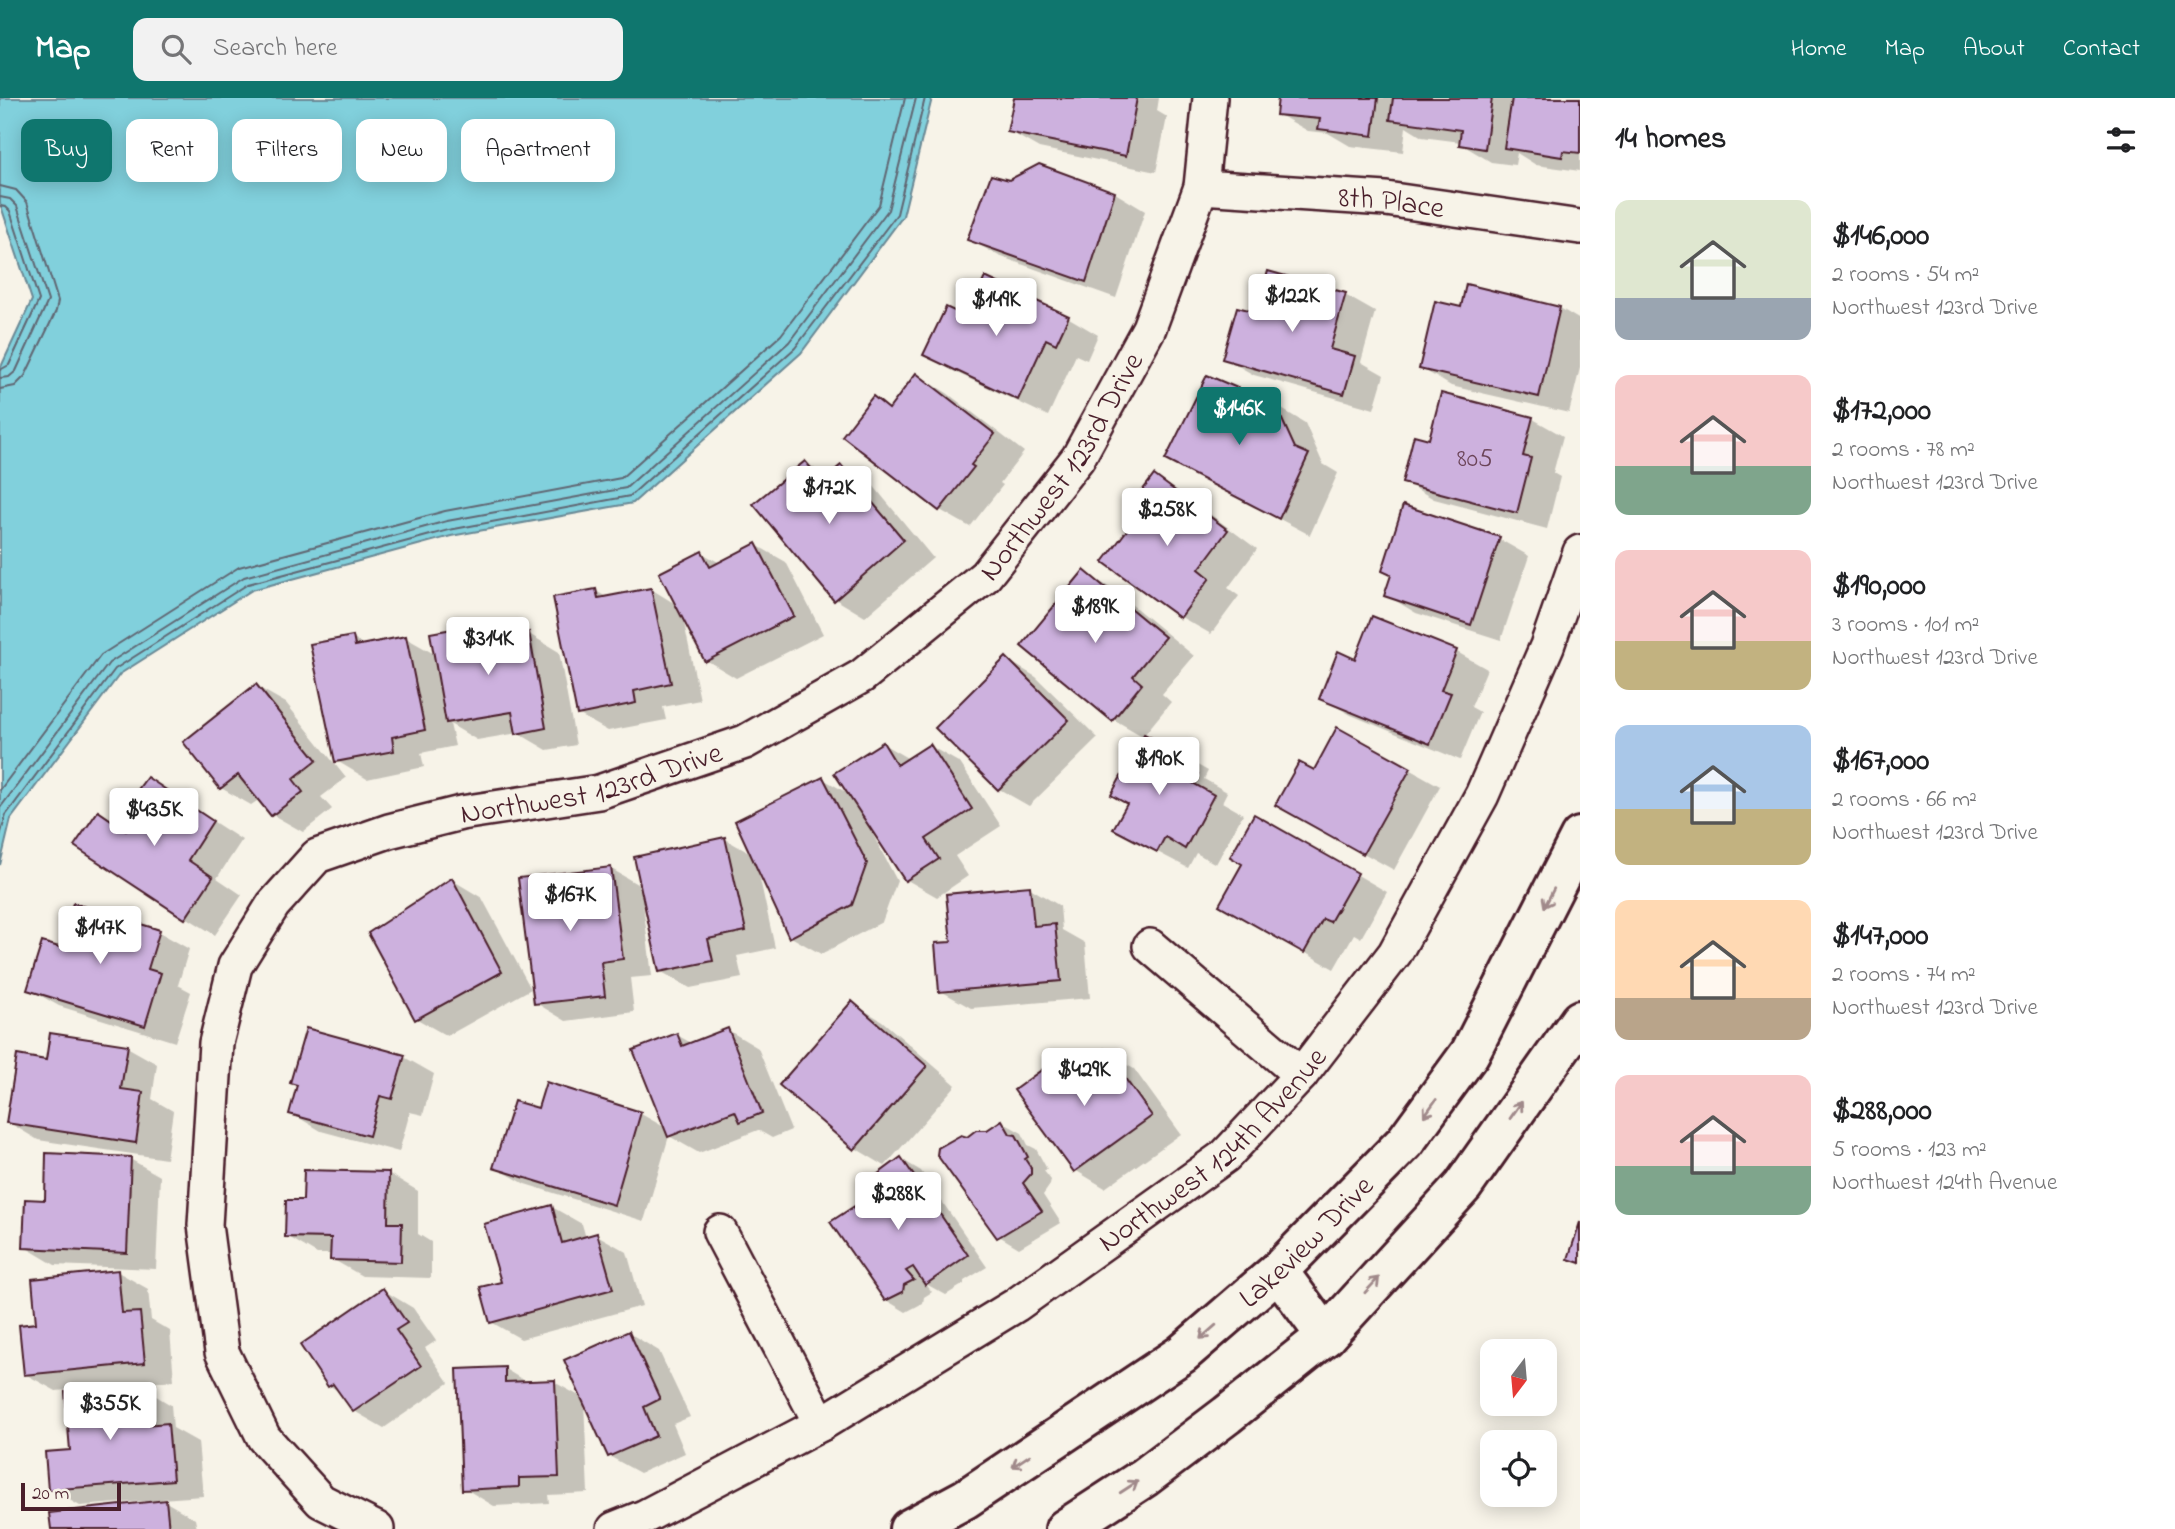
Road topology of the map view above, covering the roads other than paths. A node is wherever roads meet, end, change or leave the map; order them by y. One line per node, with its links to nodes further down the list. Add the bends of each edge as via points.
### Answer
1 (1210, 98): 2 (street, Northwest 123rd Drive)
2 (1201, 187): 3 (street, 8th Place, via 1386,199); 13 (street, Northwest 123rd Drive, via 1149,328 1079,458 985,576 862,676 745,742 600,792 461,813 317,856 273,905 235,966 216,1043 205,1225 222,1352 264,1438 321,1501)
3 (1580, 227)
4 (1580, 552): 8 (street, Northwest 124th Avenue, via 1547,646 1482,795 1395,953)
5 (1580, 837): 10 (street, Lakeview Drive, one-way to 10, via 1470,1053 1405,1143)
6 (1150, 946): 8 (street)
7 (1580, 1020): 11 (street, one-way to 7, via 1463,1186)
8 (1301, 1076): 12 (street, Northwest 124th Avenue, via 1225,1156 1016,1306)
9 (720, 1232): 12 (street)
10 (1278, 1271): 11 (street); 15 (street, Lakeview Drive, one-way to 15, via 1182,1354 965,1499)
11 (1325, 1336): 16 (street, one-way to 11, via 1145,1477)
12 (821, 1423): 14 (street, Northwest 124th Avenue)
13 (377, 1529)
14 (614, 1529)
15 (909, 1529)
16 (1065, 1529)

